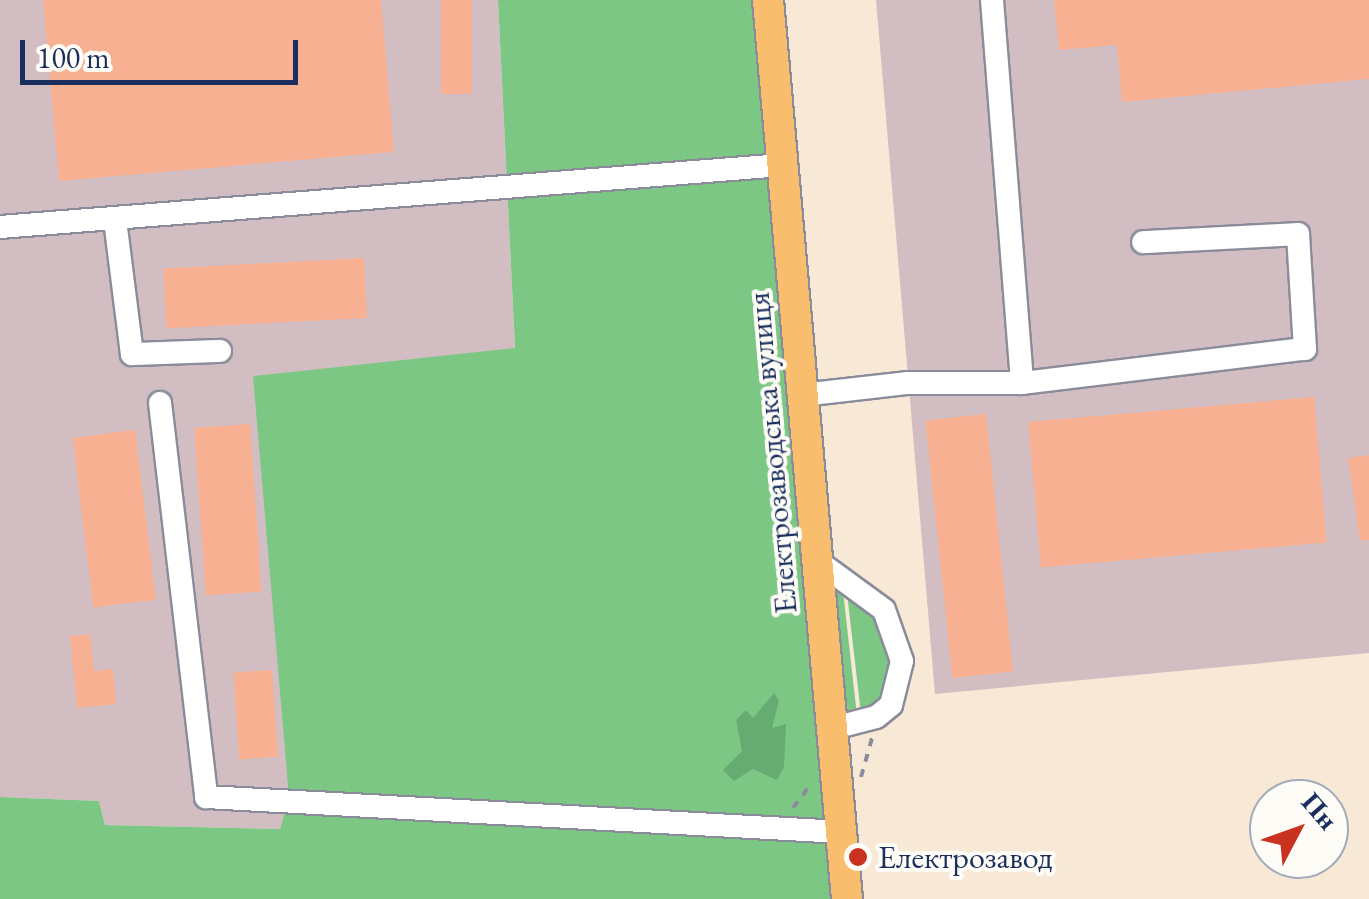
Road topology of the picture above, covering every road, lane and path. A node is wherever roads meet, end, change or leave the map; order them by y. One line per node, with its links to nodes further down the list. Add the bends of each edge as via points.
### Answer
1 (768, 0): 3 (main road, Електрозаводська вулиця)
2 (992, 0): 8 (lane)
3 (782, 165): 4 (lane); 9 (main road, Електрозаводська вулиця)
4 (115, 220): 5 (lane); 7 (lane, via 132,354)
5 (0, 227)
6 (1143, 242): 8 (lane, via 1298,234 1305,349)
7 (220, 351)
8 (1022, 383): 9 (lane, via 908,382)
9 (802, 395): 11 (main road, Електрозаводська вулиця)
10 (160, 402): 14 (lane, via 206,797)
11 (816, 560): 12 (main road, Електрозаводська вулиця); 12 (lane, via 884,610 902,661 891,705 876,717)
12 (830, 728): 15 (main road, Електрозаводська вулиця)
13 (811, 784): 14 (path)
14 (774, 828): 15 (lane)
15 (840, 832): 16 (main road, Електрозаводська вулиця)
16 (847, 899)

